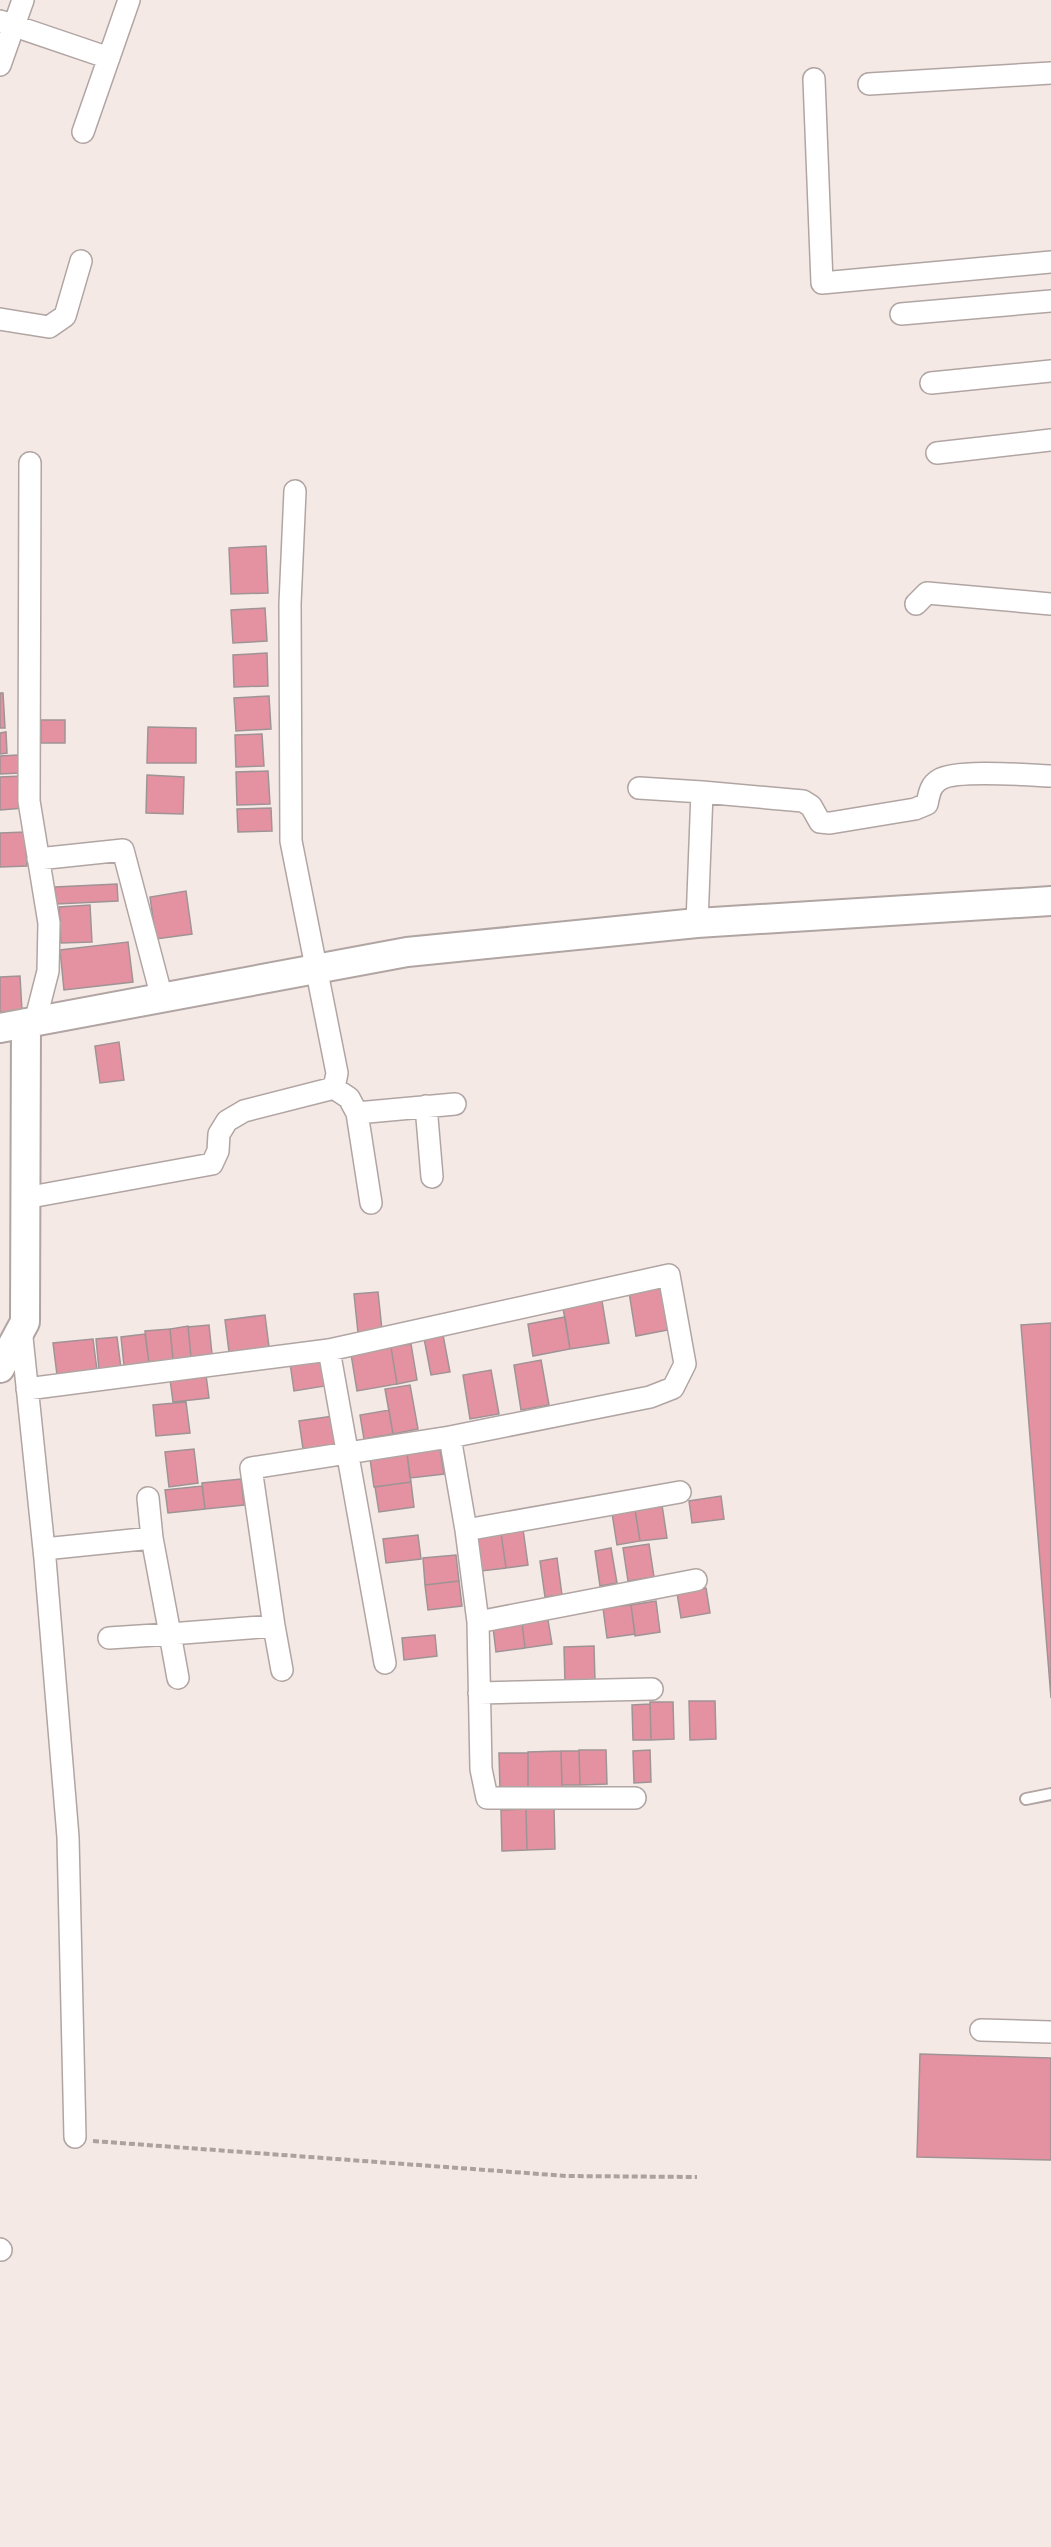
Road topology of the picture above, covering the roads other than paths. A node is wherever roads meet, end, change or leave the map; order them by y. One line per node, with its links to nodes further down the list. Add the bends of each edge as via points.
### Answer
1 (23, 0): 3 (street)
2 (129, 0): 4 (street)
3 (7, 23): 4 (street); 5 (street)
4 (109, 58): 9 (street)
5 (0, 65)
6 (1051, 73): 8 (street)
7 (814, 80): 11 (street, via 822,283)
8 (869, 84)
9 (83, 132)
10 (81, 261): 14 (street, via 65,316 49,327)
11 (1051, 262)
12 (1051, 301): 13 (street)
13 (901, 314)
14 (0, 319)
15 (1051, 371): 16 (street)
16 (931, 383)
17 (1051, 440): 18 (street)
18 (937, 453)
19 (30, 463): 26 (street, via 29,801)
20 (295, 491): 29 (street, via 290,604 291,841)
21 (1051, 603): 22 (street, via 927,593)
22 (916, 604)
23 (1051, 776): 25 (street, via 949,776 939,779 931,788 927,804 915,809 830,823 820,822 811,806 803,801)
24 (639, 788): 25 (street)
25 (702, 792): 28 (street)
26 (39, 859): 30 (street, via 123,849); 31 (street, via 49,922 48,971)
27 (1051, 901): 28 (main road)
28 (697, 923): 29 (main road, via 407,952)
29 (315, 969): 30 (main road); 32 (street, via 337,1073)
30 (162, 998): 31 (main road)
31 (20, 1024): 37 (main road)
32 (334, 1088): 35 (street, via 349,1098); 37 (street, via 244,1111 227,1121 219,1134 212,1164)
33 (454, 1104): 34 (street)
34 (426, 1106): 35 (street); 36 (street)
35 (357, 1113): 38 (street)
36 (432, 1177)
37 (25, 1198): 39 (main road, via 26,1292 25,1322)
38 (371, 1203)
39 (21, 1328): 41 (main road); 42 (street)
40 (329, 1350): 42 (street); 43 (street, via 669,1275 685,1364 673,1388 650,1397); 44 (street)
41 (3, 1358)
42 (27, 1389): 49 (street)
43 (450, 1437): 44 (street); 47 (street)
44 (348, 1455): 52 (street, via 251,1468); 55 (street)
45 (680, 1491): 47 (street)
46 (148, 1498): 48 (street)
47 (466, 1530): 51 (street)
48 (152, 1538): 49 (street); 53 (street)
49 (44, 1550): 65 (street, via 68,1837)
50 (696, 1580): 51 (street)
51 (478, 1622): 59 (street)
52 (274, 1626): 53 (street); 56 (street)
53 (170, 1634): 54 (street); 57 (street)
54 (110, 1638)
55 (385, 1663)
56 (282, 1670)
57 (178, 1678)
58 (652, 1689): 59 (street)
59 (479, 1693): 61 (street, via 481,1769 487,1798)
60 (1051, 1794): 62 (lane)
61 (635, 1798)
62 (1026, 1799)
63 (981, 2030): 64 (street)
64 (1051, 2031)
65 (75, 2137)

